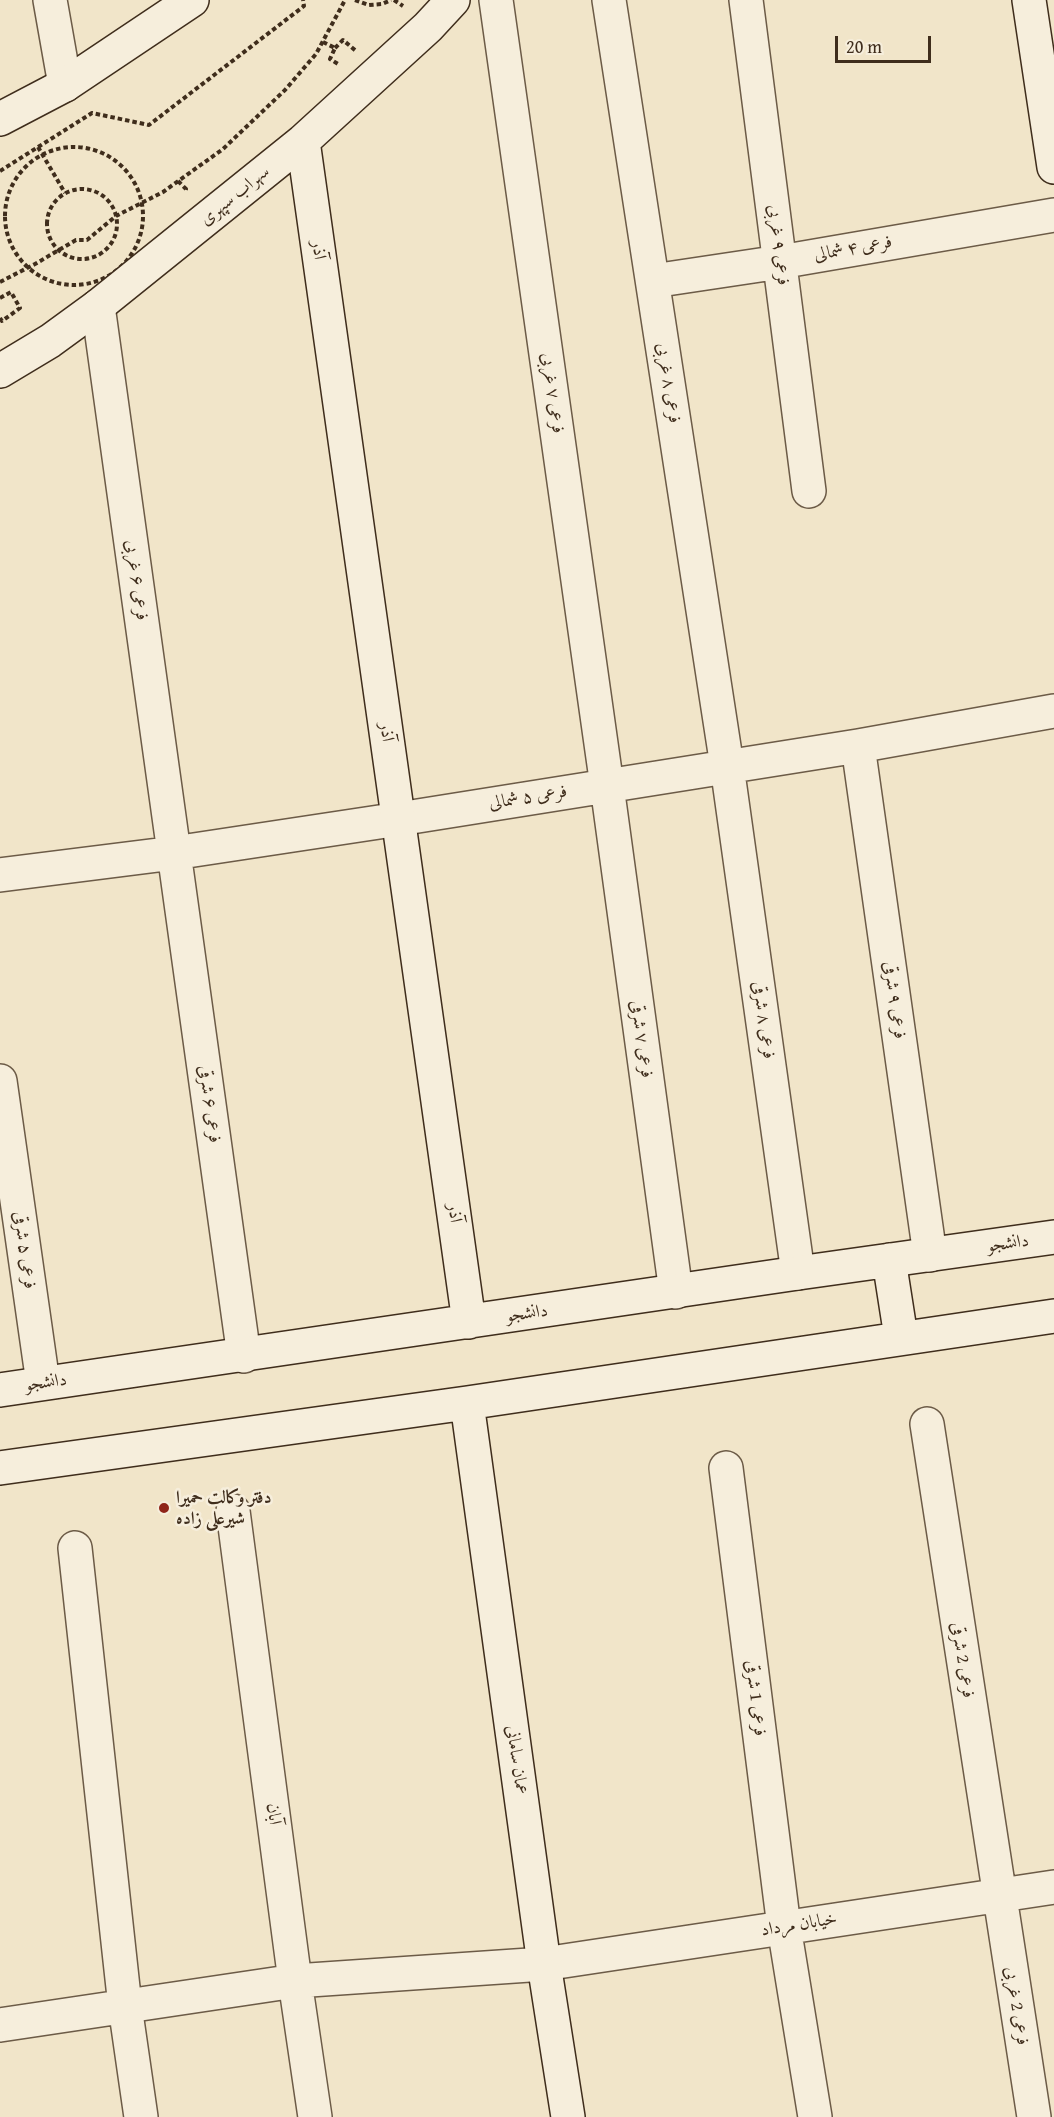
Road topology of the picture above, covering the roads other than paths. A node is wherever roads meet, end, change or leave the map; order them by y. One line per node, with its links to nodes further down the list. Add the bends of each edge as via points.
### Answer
1 (50, 0): 8 (street)
2 (192, 0): 8 (street)
3 (453, 0): 10 (street, سهراب سپهری)
4 (496, 0): 21 (street, فرعی ۷ غربی)
5 (609, 0): 14 (street, فرعی ۸ غربی)
6 (746, 0): 13 (street, فرعی ۹ غربی)
7 (1039, 18): 11 (street)
8 (64, 85): 9 (street)
9 (0, 119)
10 (303, 141): 15 (street, سهراب سپهری); 22 (street, آذر)
11 (1054, 167)
12 (1054, 215): 13 (street, فرعی ۴ شمالی)
13 (780, 262): 14 (street, فرعی ۴ شمالی); 17 (street, فرعی ۹ غربی)
14 (652, 281): 20 (street, فرعی ۸ غربی)
15 (98, 306): 16 (street, سهراب سپهری); 23 (street, فرعی ۶ غربی)
16 (0, 371)
17 (809, 491)
18 (1054, 711): 19 (street, فرعی ۵ شمالی)
19 (858, 746): 20 (street, فرعی ۵ شمالی); 27 (street, فرعی ۹ شرقی)
20 (727, 766): 21 (street, فرعی ۵ شمالی); 29 (street, فرعی ۸ شرقی)
21 (607, 786): 22 (street, فرعی ۵ شمالی); 30 (street, فرعی ۷ شرقی)
22 (399, 819): 23 (street, فرعی ۵ شمالی); 32 (street, آذر)
23 (174, 853): 24 (street, فرعی ۵ شمالی); 34 (street, فرعی ۶ شرقی)
24 (0, 875)
25 (0, 1081): 35 (street, فرعی ۵ شرقی)
26 (1054, 1237): 27 (street, دانشجو)
27 (930, 1255): 28 (street, دانشجو)
28 (889, 1260): 29 (street, دانشجو); 33 (street)
29 (798, 1273): 30 (street, دانشجو)
30 (676, 1292): 32 (street, دانشجو)
31 (1054, 1316): 33 (street)
32 (470, 1322): 34 (street, دانشجو)
33 (901, 1337): 37 (street)
34 (244, 1356): 35 (street, دانشجو)
35 (43, 1383): 36 (street, دانشجو)
36 (0, 1390)
37 (466, 1403): 39 (street); 46 (street, عمان سامانی)
38 (927, 1424): 44 (street, فرعی 2 شرقی)
39 (0, 1468)
40 (726, 1468): 45 (street, فرعی 1 شرقی)
41 (233, 1511): 47 (street, آبان)
42 (75, 1548): 48 (street)
43 (1054, 1887): 44 (street, خیابان مرداد)
44 (998, 1895): 45 (street, خیابان مرداد); 54 (street, فرعی 2 غربی)
45 (784, 1927): 46 (street, خیابان مرداد); 53 (street, فرعی 1 شرقی)
46 (544, 1964): 47 (street, خیابان مرداد); 52 (street, عمان سامانی)
47 (295, 1981): 48 (street, خیابان مرداد); 51 (street, آبان)
48 (125, 2006): 49 (street, خیابان مرداد); 50 (street)
49 (0, 2025)
50 (141, 2117)
51 (315, 2117)
52 (568, 2117)
53 (815, 2117)
54 (1034, 2117)

